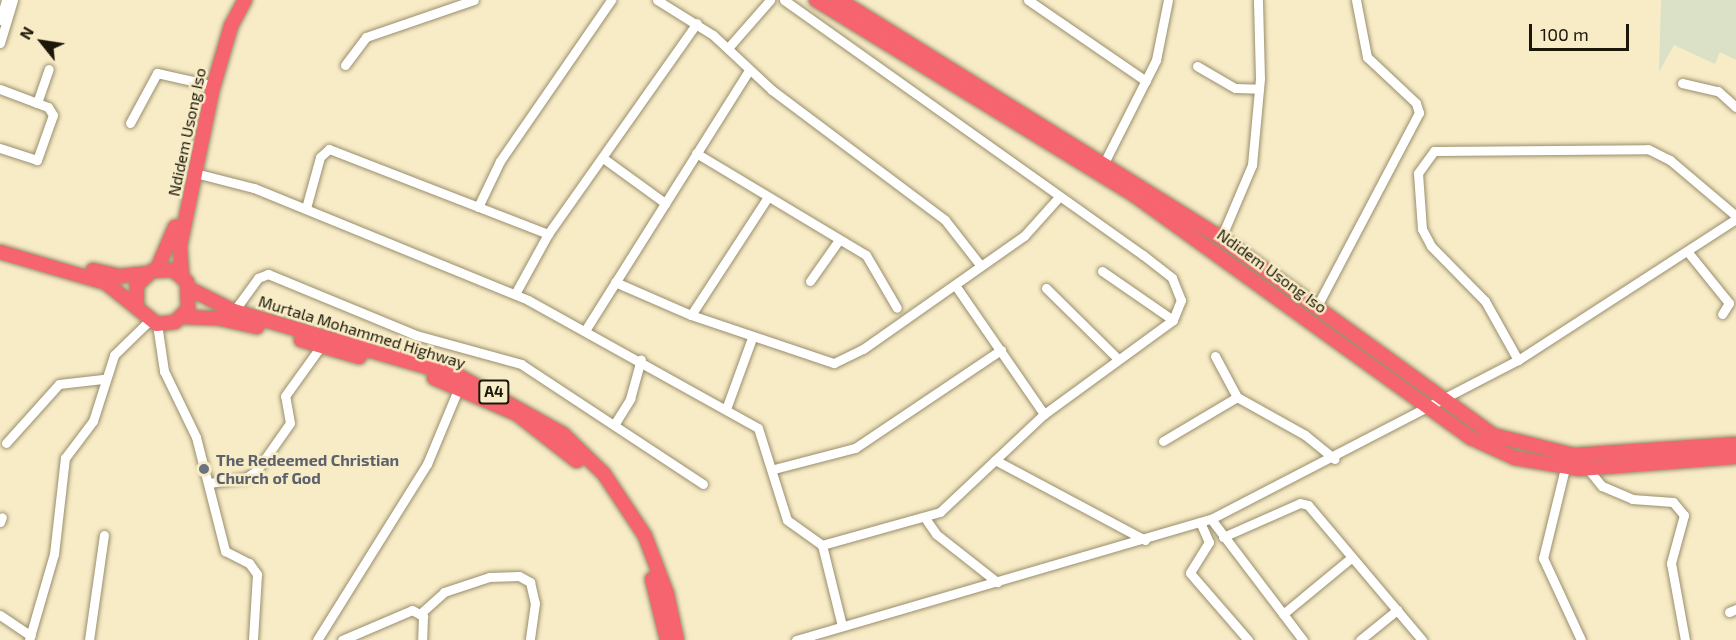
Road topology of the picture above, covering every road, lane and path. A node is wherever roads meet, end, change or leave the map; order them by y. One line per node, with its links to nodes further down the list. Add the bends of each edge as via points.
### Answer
1 (6, 0): 16 (street)
2 (13, 0): 18 (street)
3 (236, 0): 26 (highway, Ndidem Usong Iso, via 216,42)
4 (245, 0): 36 (highway, Ndidem Usong Iso, via 221,56)
5 (474, 0): 20 (street, via 366,37)
6 (611, 0): 40 (street, via 500,161)
7 (657, 0): 17 (street)
8 (770, 0): 19 (street)
9 (784, 0): 38 (street)
10 (816, 0): 80 (highway, Ndidem Usong Iso, via 1134,195 1244,269)
11 (839, 0): 35 (highway, Ndidem Usong Iso)
12 (1028, 0): 24 (street)
13 (1168, 0): 24 (street, via 1161,43)
14 (1258, 0): 28 (street)
15 (1356, 0): 61 (street, via 1367,57 1416,103 1419,113)
16 (0, 20)
17 (696, 23): 19 (street); 34 (street)
18 (0, 43)
19 (728, 48): 23 (street)
20 (345, 65)
21 (1197, 66): 28 (street, via 1235,88)
22 (49, 69): 29 (street)
23 (749, 70): 33 (street); 49 (street, via 945,220)
24 (1146, 81): 35 (street)
25 (1682, 82): 30 (street, via 1718,91)
26 (206, 84): 31 (street, via 157,73); 50 (highway, Ndidem Usong Iso, via 171,243)
27 (0, 89): 29 (street)
28 (1259, 89): 44 (street, via 1252,165)
29 (37, 103): 32 (street, via 53,115 37,160)
30 (1736, 107)
31 (130, 123)
32 (0, 148)
33 (696, 153): 37 (street); 39 (street)
34 (603, 158): 39 (street); 43 (street)
35 (1104, 163): 44 (highway, Ndidem Usong Iso)
36 (195, 173): 41 (street); 52 (highway, Ndidem Usong Iso, via 180,246)
37 (768, 197): 45 (street); 64 (street)
38 (1059, 197): 49 (street, via 1024,236); 66 (street, via 1173,278 1181,300)
39 (665, 202): 54 (street)
40 (478, 207): 41 (street, via 329,149 320,157); 43 (street)
41 (306, 208): 58 (street)
42 (1736, 217): 47 (street); 75 (street, via 1670,160 1647,149 1434,151 1418,173 1422,229 1431,246 1485,301)
43 (548, 234): 58 (street)
44 (1221, 238): 61 (highway, Ndidem Usong Iso)
45 (839, 240): 53 (street); 60 (street, via 874,262)
46 (0, 243): 50 (highway, via 107,274)
47 (1687, 251): 63 (street, via 1729,303); 75 (street)
48 (0, 252): 59 (highway, via 106,283)
49 (981, 266): 55 (street)
50 (152, 271): 52 (highway); 59 (highway, via 137,285)
51 (1102, 271): 66 (street)
52 (182, 276): 57 (highway)
53 (810, 281)
54 (615, 282): 64 (street); 68 (street)
55 (956, 285): 69 (street, via 834,363); 71 (street)
56 (1046, 288): 74 (street)
57 (190, 289): 62 (highway, Murtala Mohammed Highway / A4); 65 (highway)
58 (515, 294): 68 (street)
59 (137, 308): 67 (highway)
60 (897, 308)
61 (1316, 308): 79 (highway, Ndidem Usong Iso)
62 (234, 311): 83 (street, via 258,278 268,274 416,335 529,368); 117 (highway, Murtala Mohammed Highway / A4, via 461,377 563,434 604,474 645,536 667,594)
63 (1722, 314)
64 (691, 315): 69 (street)
65 (182, 317): 67 (highway, A4); 70 (highway, Murtala Mohammed Highway / A4, via 230,320)
66 (1173, 320): 74 (street)
67 (153, 323): 76 (street, via 123,344); 93 (street, via 164,371 196,437)
68 (586, 329): 73 (street)
69 (752, 338): 81 (street)
70 (321, 346): 77 (highway, Murtala Mohammed Highway / A4); 93 (street, via 285,396 290,423 257,470 246,478)
71 (1001, 350): 82 (street); 91 (street, via 855,448)
72 (1215, 356): 78 (street)
73 (641, 359): 81 (street); 83 (street, via 630,399)
74 (1118, 359): 82 (street)
75 (1518, 360): 79 (street)
76 (103, 379): 85 (street, via 59,384); 109 (street, via 93,421 61,471 54,554)
77 (459, 387): 112 (street, via 427,464); 116 (highway, Murtala Mohammed Highway / A4, via 540,430 602,487 643,553)
78 (1237, 396): 84 (street); 88 (street, via 1305,435)
79 (1441, 400): 80 (street); 86 (highway, Ndidem Usong Iso, via 1493,435 1555,453 1600,456)
80 (1428, 408): 88 (street); 90 (highway, Ndidem Usong Iso, via 1496,450)
81 (726, 409): 91 (street, via 762,433)
82 (1044, 414): 89 (street)
83 (614, 425): 94 (street)
84 (1163, 441)
85 (6, 442)
86 (1736, 444)
87 (1736, 457): 92 (highway, Ndidem Usong Iso)
88 (1335, 459): 96 (street)
89 (995, 460): 95 (street, via 948,506); 100 (street)
90 (1566, 468): 92 (highway, Ndidem Usong Iso); 123 (street, via 1543,558)
91 (774, 469): 101 (street, via 787,520)
92 (1588, 469): 124 (street, via 1602,486 1632,499 1673,502 1684,515 1671,563)
93 (209, 483): 111 (street, via 225,551 252,565 257,574)
94 (703, 484)
95 (925, 518): 101 (street); 103 (street, via 936,534)
96 (1211, 519): 97 (street); 99 (street)
97 (1200, 522): 100 (street); 119 (street, via 1210,539 1190,573)
98 (104, 535): 110 (street)
99 (1223, 537): 102 (street, via 1304,504); 106 (street)
100 (1145, 540): 103 (street)
101 (822, 545): 108 (street)
102 (1351, 558): 104 (street); 106 (street)
103 (997, 582): 108 (street)
104 (1397, 610): 121 (street); 122 (street)
105 (421, 614): 113 (street, via 402,612); 114 (street); 115 (street, via 444,592 489,578 519,576 530,582 535,603)
106 (1283, 614): 120 (street)
107 (0, 615): 109 (street)
108 (842, 626): 118 (street)
109 (30, 638)
110 (89, 640)
111 (253, 640)
112 (317, 640)
113 (342, 640)
114 (422, 640)
115 (530, 640)
116 (667, 640)
117 (677, 640)
118 (796, 640)
119 (1248, 640)
120 (1303, 640)
121 (1360, 640)
122 (1422, 640)
123 (1581, 640)
124 (1685, 640)

